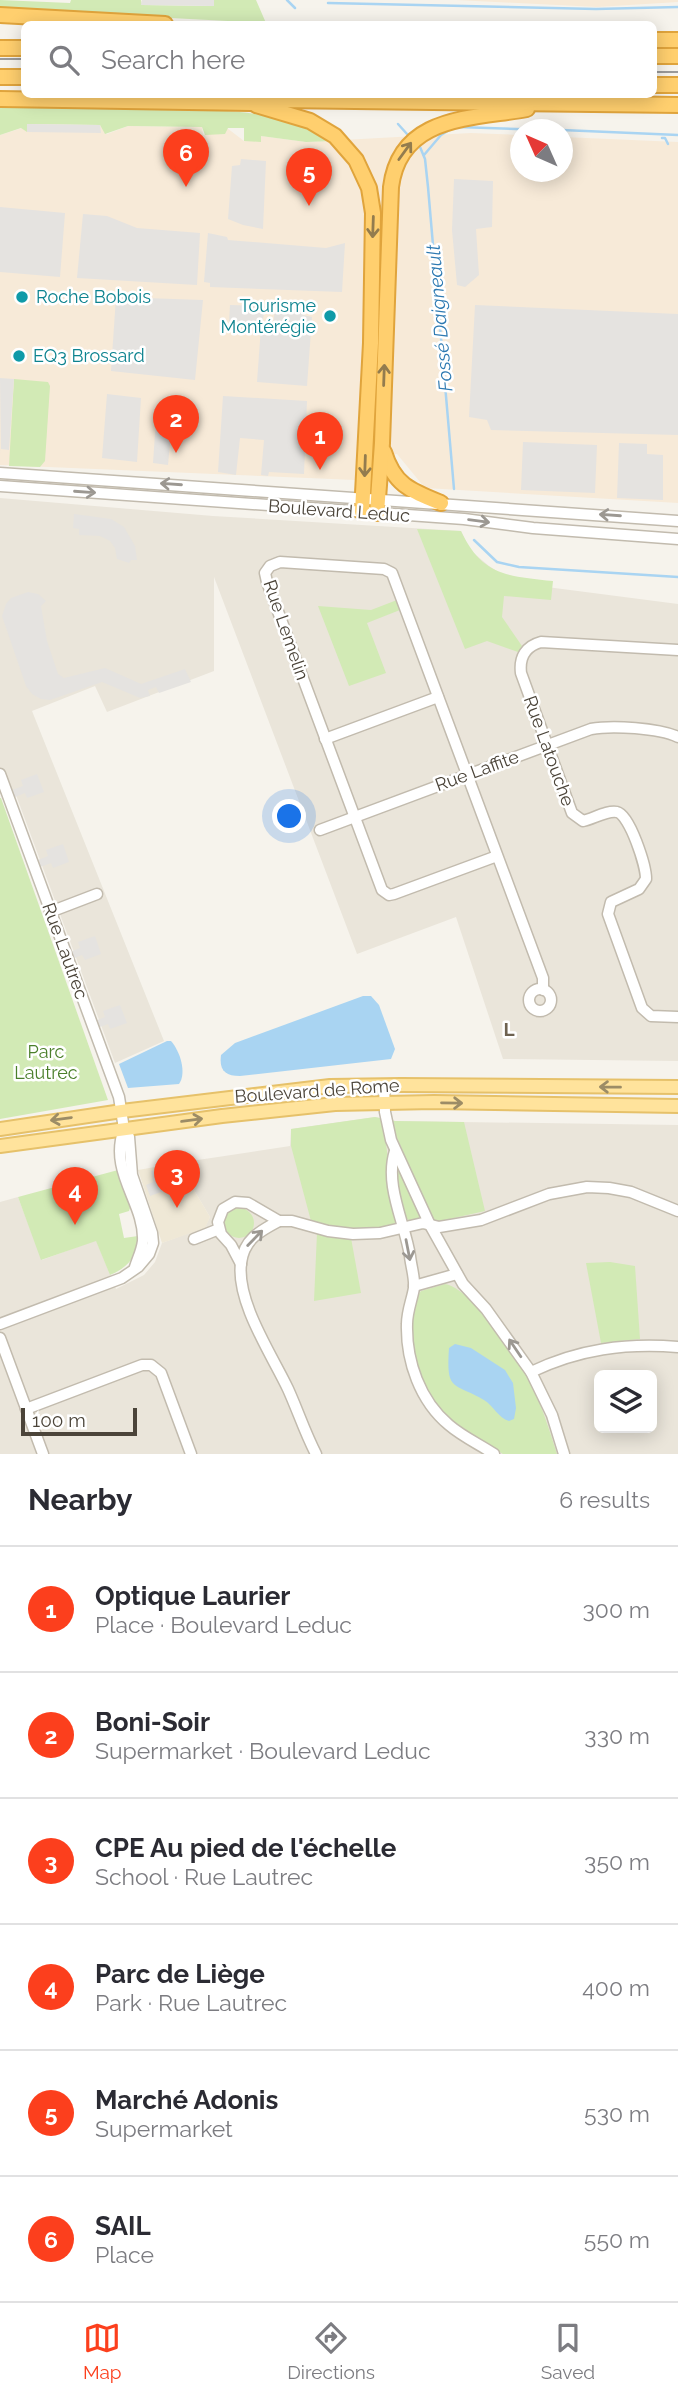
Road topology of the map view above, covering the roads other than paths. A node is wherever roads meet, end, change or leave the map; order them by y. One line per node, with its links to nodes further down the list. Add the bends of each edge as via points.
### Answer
1 (0, 15): 2 (highway)
2 (110, 21)
3 (657, 40): 4 (highway)
4 (678, 40)
5 (0, 48): 6 (highway)
6 (21, 48)
7 (657, 56): 8 (highway)
8 (678, 56)
9 (0, 77): 10 (highway)
10 (21, 77)
11 (657, 85): 12 (highway)
12 (678, 85)
13 (0, 99): 14 (highway)
14 (251, 103): 15 (highway); 21 (highway, one-way to 21, via 330,132 352,153 369,188 373,213)
15 (559, 103): 16 (highway); 17 (highway, one-way to 15, via 390,195 398,160 417,137 442,124)
16 (678, 105)
17 (382, 443): 20 (highway, via 389,467 400,482); 21 (highway)
18 (0, 472): 21 (street, Boulevard Leduc, one-way to 18)
19 (0, 486): 21 (street, Boulevard Leduc, one-way to 21)
20 (441, 503): 21 (street, Boulevard Leduc); 22 (street, Boulevard Leduc, one-way to 20)
21 (370, 506): 23 (street, Boulevard Leduc, one-way to 23, via 538,529)
22 (678, 520)
23 (678, 539)
24 (678, 650): 28 (street, Rue Latouche, via 545,641 532,645 523,655 520,670)
25 (438, 697): 27 (street); 27 (street, Rue Lemelin, via 390,572 275,562 267,569 266,579); 30 (street, Rue Lemelin)
26 (678, 737): 28 (street, Rue Laffite, via 657,731 600,728)
27 (325, 739): 31 (street, Rue Lemelin)
28 (547, 745): 30 (street, Rue Laffite); 37 (street, Rue Latouche, via 574,816 586,821 618,812 629,825 646,878 639,889 611,902 608,914 642,1008 651,1016)
29 (0, 774): 35 (street, Rue Lautrec)
30 (467, 774): 31 (street, Rue Laffite); 33 (street, Rue Lemelin)
31 (354, 817): 32 (street, Rue Laffite); 33 (street, Rue Lemelin, via 379,885 389,894)
32 (320, 830)
33 (497, 856): 36 (street, Rue Lemelin)
34 (97, 894): 35 (street)
35 (50, 912): 42 (street, Rue Lautrec)
36 (543, 990)
37 (678, 1017)
38 (384, 1085): 39 (main road, Boulevard de Rome, one-way to 38); 40 (street); 42 (main road, Boulevard de Rome, via 301,1089)
39 (678, 1087)
40 (384, 1102): 41 (main road, Boulevard de Rome, one-way to 41); 44 (main road, Boulevard de Rome, one-way to 40, via 291,1108); 46 (street)
41 (678, 1105)
42 (122, 1111): 43 (main road, Boulevard de Rome, one-way to 43); 44 (street, Rue Lautrec)
43 (0, 1129)
44 (124, 1129): 45 (main road, Boulevard de Rome); 56 (street, Rue Lautrec, via 120,1138 122,1168 143,1237 134,1270)
45 (0, 1146)
46 (395, 1151): 49 (street); 50 (street, via 391,1168)
47 (676, 1208): 49 (street, via 621,1190 574,1188 481,1220 447,1227)
48 (279, 1221): 50 (street, via 353,1234); 51 (street, via 248,1203 235,1202 219,1215); 53 (street, one-way to 48, via 249,1241)
49 (430, 1225): 50 (street); 54 (street)
50 (403, 1228): 55 (street, one-way to 55)
51 (219, 1229): 52 (street); 53 (street)
52 (194, 1239)
53 (241, 1264): 63 (street, via 254,1322)
54 (457, 1274): 55 (street); 59 (street, one-way to 54)
55 (414, 1286): 64 (street, via 407,1340 420,1385 449,1425)
56 (0, 1324)
57 (0, 1338): 60 (street)
58 (678, 1348): 59 (street, via 598,1349)
59 (531, 1372): 65 (street)
60 (26, 1409): 61 (street); 62 (street, via 151,1365 161,1373)
61 (43, 1454)
62 (191, 1454)
63 (316, 1454)
64 (494, 1454)
65 (564, 1454)

